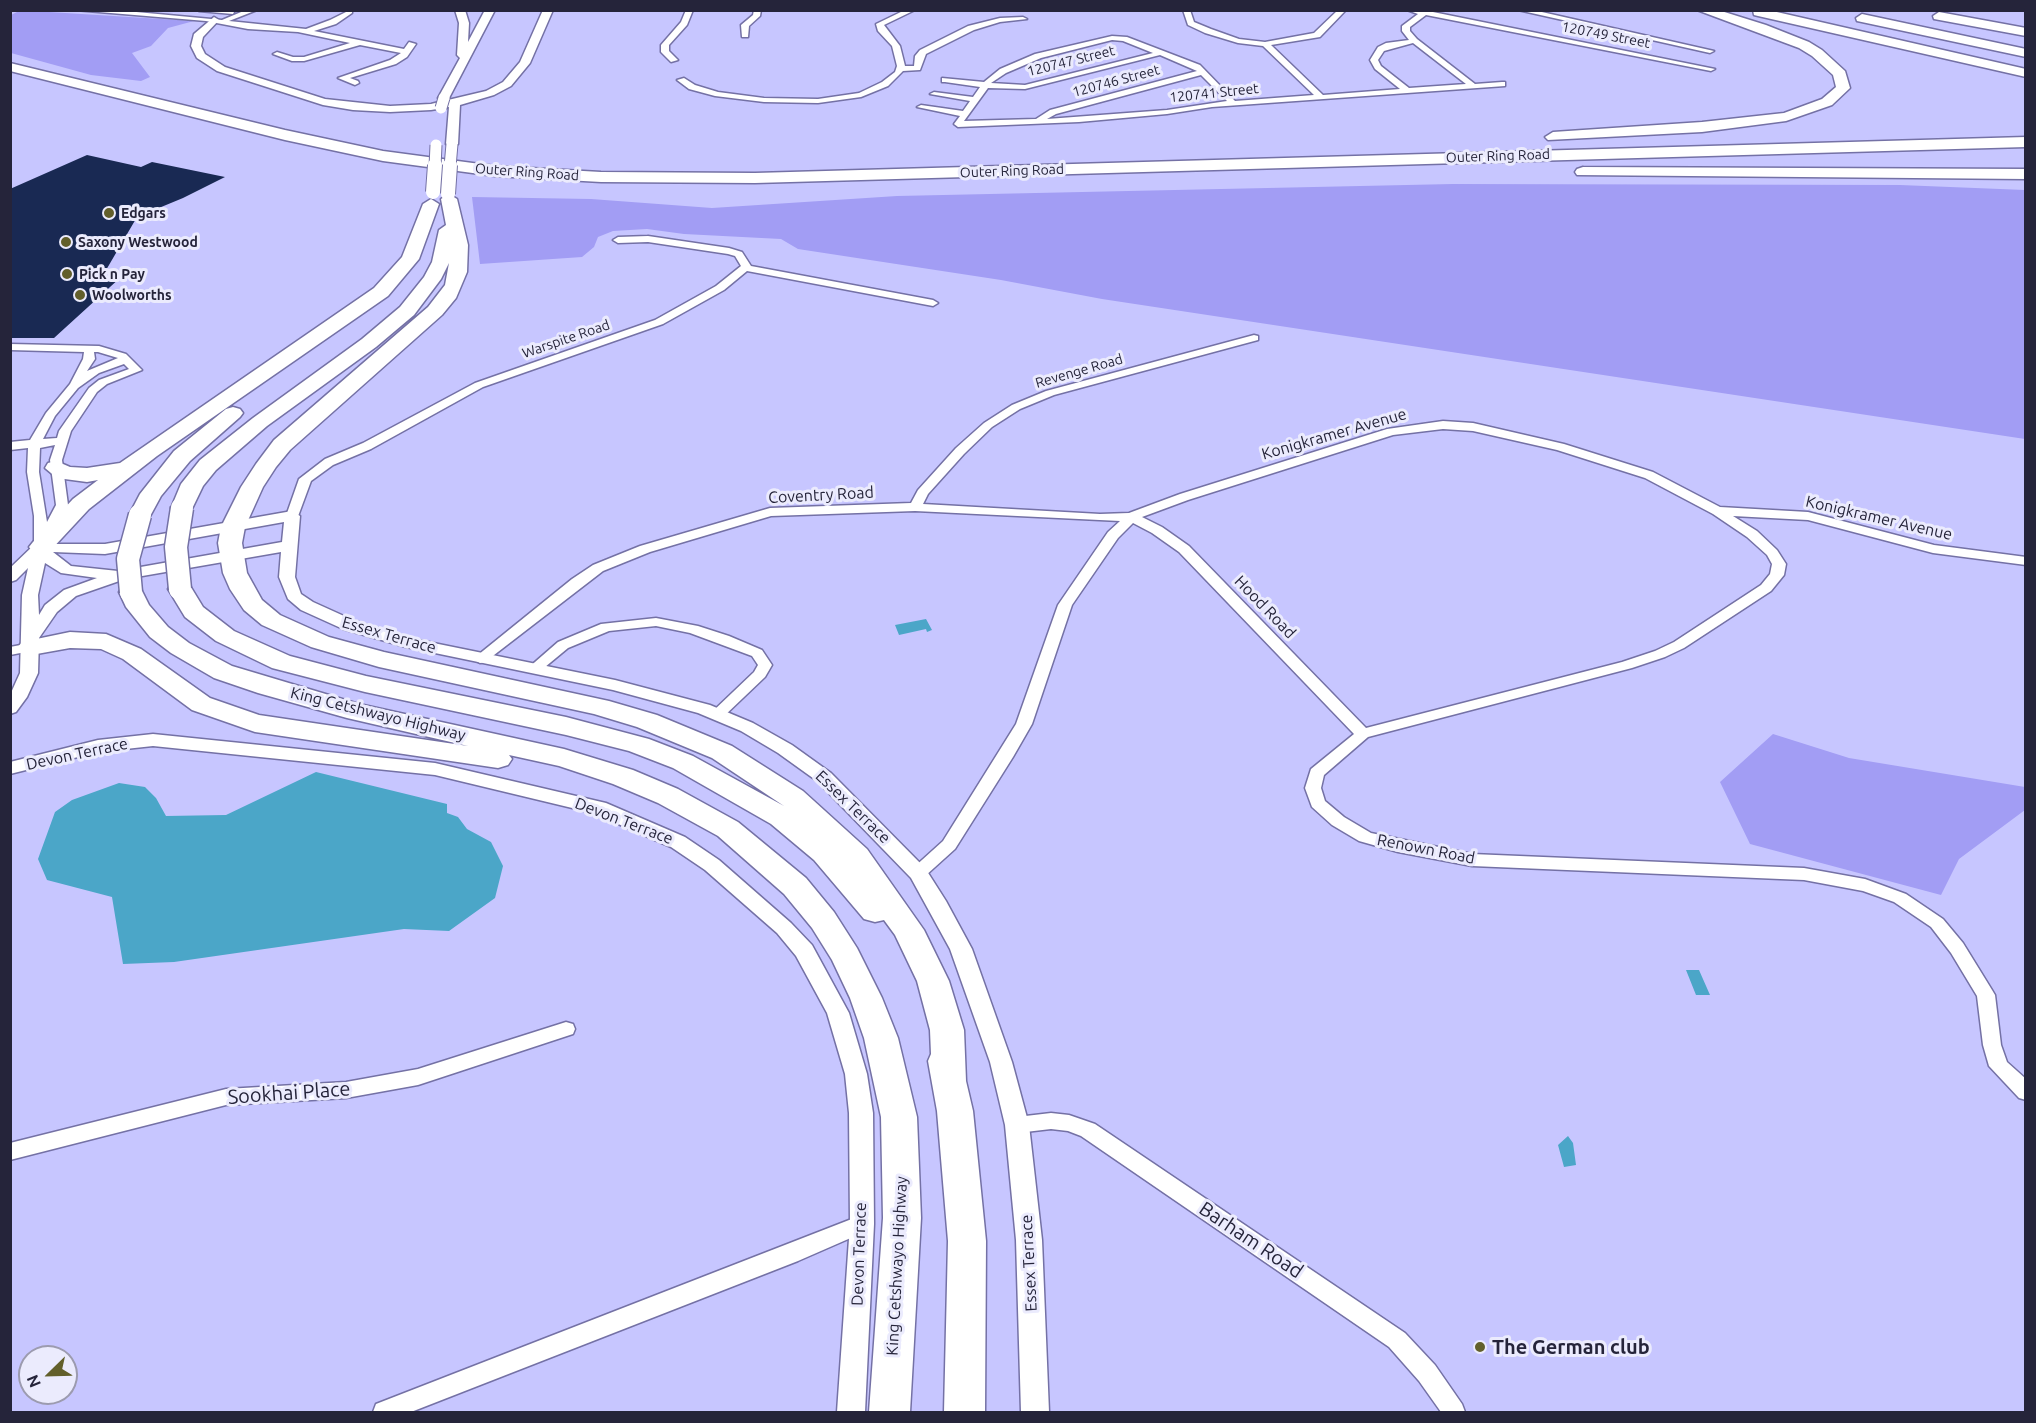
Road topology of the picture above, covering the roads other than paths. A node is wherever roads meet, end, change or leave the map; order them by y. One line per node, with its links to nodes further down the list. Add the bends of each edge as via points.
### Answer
1 (78, 10): 23 (street)
2 (191, 10): 17 (street)
3 (254, 10): 23 (street)
4 (460, 10): 38 (main road, via 464,23)
5 (490, 10): 38 (main road, King Cetshwayo Highway)
6 (501, 10): 73 (main road, King Cetshwayo Highway, bridge, via 456,101 452,144)
7 (548, 10): 23 (main road, via 525,63 507,84 461,101 400,109 323,102 209,63 196,50 198,36)
8 (690, 10): 37 (street, via 665,45 665,52)
9 (758, 10): 27 (street, via 745,26)
10 (912, 10): 41 (street, via 879,26 896,46)
11 (1186, 10): 31 (street, via 1191,23 1208,32)
12 (1343, 10): 31 (street, via 1317,35)
13 (1410, 10): 20 (street, 120749 Street)
14 (1521, 10): 39 (street, via 1710,51)
15 (1702, 10): 61 (highway, via 1761,28 1817,52 1840,74 1843,88 1827,102 1776,118)
16 (1753, 10): 44 (highway)
17 (236, 11): 23 (street)
18 (350, 12): 25 (street)
19 (1922, 12): 24 (highway); 26 (highway)
20 (1424, 13): 28 (street, via 1406,26); 39 (street, 120749 Street)
21 (1860, 13): 32 (highway); 35 (highway)
22 (1023, 19): 41 (street, via 971,28 923,52 915,68)
23 (215, 22): 25 (street)
24 (2025, 27)
25 (308, 32): 29 (street)
26 (2025, 32)
27 (745, 35)
28 (1414, 41): 51 (street); 52 (street, via 1380,49 1374,60)
29 (358, 43): 33 (street); 36 (street, via 304,59)
30 (412, 44): 33 (street)
31 (1265, 44): 54 (street)
32 (2025, 44)
33 (406, 52): 48 (street, via 387,64 338,77)
34 (1160, 52): 43 (street); 49 (street, 120747 Street, via 1031,86); 49 (street, via 1117,38 1032,57)
35 (2025, 53)
36 (277, 54)
37 (674, 60)
38 (461, 65): 73 (main road, King Cetshwayo Highway, bridge, via 442,103 437,127)
39 (1690, 65): 42 (street, 120749 Street)
40 (10, 67): 71 (highway, Outer Ring Road, via 329,146 448,166 635,178)
41 (900, 69): 45 (street, via 885,84 869,92 818,101 729,96 692,87)
42 (1711, 69)
43 (1204, 72): 56 (street); 59 (street, 120746 Street, via 1053,112)
44 (2025, 73)
45 (681, 80)
46 (945, 80): 49 (street, 120747 Street)
47 (10, 83): 69 (highway, Outer Ring Road, via 342,163 518,186 729,190)
48 (355, 83)
49 (986, 84): 55 (street)
50 (1502, 84): 51 (street, 120741 Street)
51 (1473, 86): 52 (street, 120741 Street)
52 (1407, 91): 54 (street, 120741 Street)
53 (934, 94): 55 (street)
54 (1321, 97): 56 (street, 120741 Street)
55 (974, 99): 58 (street)
56 (1233, 104): 59 (street, 120741 Street)
57 (921, 107): 58 (street)
58 (963, 114): 59 (street, 120741 Street, via 958,124)
59 (1039, 122)
60 (1859, 131): 64 (highway)
61 (1539, 138)
62 (2025, 141): 71 (highway, Outer Ring Road)
63 (1372, 145): 64 (highway)
64 (1262, 152): 71 (highway)
65 (2025, 154): 69 (highway, Outer Ring Road)
66 (1512, 172): 69 (highway)
67 (1571, 172): 68 (highway)
68 (1753, 172): 70 (highway); 72 (highway)
69 (1370, 174)
70 (2025, 174)
71 (863, 175)
72 (2025, 181)
73 (440, 197): 86 (highway, via 410,259 381,292); 91 (highway, via 456,226 459,259 447,298 282,445 252,487); 97 (highway, King Cetshwayo Highway, bridge, via 421,258 394,295 340,341 207,434 165,475 140,515 128,559); 108 (highway, King Cetshwayo Highway, bridge, via 445,249 420,296 369,343 260,422 208,465 192,484 182,508 176,547 180,588 186,601 225,636 281,662 639,745 683,762 781,816 825,853 882,919 911,967 932,1015)
74 (618, 240): 75 (street, via 648,239 729,251 744,259)
75 (745, 268): 76 (street); 89 (street, Warspite Road, via 720,288 658,322 479,385 330,462 305,479)
76 (933, 303)
77 (1254, 338): 87 (street, Revenge Road, via 1050,393 1016,407 960,451)
78 (10, 347): 79 (street)
79 (85, 348): 80 (street, via 109,351); 81 (street, via 89,359)
80 (127, 359): 81 (street, via 95,371); 84 (street, via 136,370 103,382 93,390 75,414)
81 (74, 386): 83 (street, via 50,415)
82 (10, 446): 83 (street)
83 (34, 448): 84 (street); 85 (street); 93 (street)
84 (58, 453): 86 (highway, via 65,473 92,475); 93 (street, via 62,505)
85 (10, 454)
86 (128, 468): 93 (highway, via 81,504)
87 (915, 507): 90 (street, Coventry Road); 99 (street, Coventry Road, via 770,512 638,551 576,582)
88 (1717, 511): 90 (street, Konigkramer Avenue, via 1649,476 1603,459 1502,433 1449,425 1380,435); 95 (street, Konigkramer Avenue, via 1808,516 1933,549); 103 (street, Renown Road, via 1772,553 1779,564 1778,575 1766,588 1679,645 1627,665)
89 (292, 516): 91 (street); 92 (street, Essex Terrace)
90 (1131, 517): 103 (street, Hood Road, via 1184,549); 106 (street, Konigkramer Avenue, via 1113,535 1065,605 1024,724 1005,757 949,845)
91 (233, 527): 93 (street, via 105,549); 94 (highway)
92 (288, 546): 94 (street); 99 (street, Essex Terrace, via 290,591 307,606 349,625)
93 (41, 547): 96 (street); 97 (street, via 50,559 67,570); 98 (street)
94 (231, 557): 97 (street); 108 (highway, via 234,573 253,605 294,632 379,659 647,721 722,752 793,798 856,856 908,930 933,981 947,1030)
95 (2025, 561)
96 (10, 577)
97 (127, 584): 98 (street, via 70,594 51,609); 105 (highway, King Cetshwayo Highway, via 138,607 159,632 223,672 357,712 564,758)
98 (24, 645): 101 (street, via 29,673); 105 (highway, via 70,640 106,642 132,654 201,704 255,723)
99 (480, 659): 100 (street, Essex Terrace)
100 (534, 669): 102 (street, Essex Terrace, via 666,697); 102 (street, via 563,645 606,627 656,622 693,629 756,653 765,665)
101 (10, 708)
102 (717, 715): 106 (street, Essex Terrace, via 785,749 824,777)
103 (1363, 734): 109 (street, Renown Road, via 1317,773 1312,788 1318,803 1365,837 1472,860 1804,873 1865,885 1900,898 1937,923 1958,948 1986,995 1992,1045 2000,1066)
104 (10, 768): 112 (street, Devon Terrace, via 98,746 153,740 384,762 563,797 678,842 712,865 784,928 804,951 838,1013 856,1074 861,1113)
105 (622, 777): 115 (highway, King Cetshwayo Highway, via 695,809 763,857 795,886 823,920 866,998 881,1038 899,1117 902,1218)
106 (918, 873): 110 (street, Essex Terrace, via 947,921 974,981)
107 (566, 1029): 111 (street, Sookhai Place, via 418,1077 346,1090 226,1097)
108 (950, 1079): 116 (highway, King Cetshwayo Highway, via 967,1241)
109 (2025, 1092)
110 (1017, 1125): 117 (street, Essex Terrace, via 1029,1240); 118 (street, Barham Road, via 1069,1123 1113,1146 1397,1340 1428,1373)
111 (10, 1152)
112 (862, 1224): 113 (street); 114 (street, Devon Terrace)
113 (384, 1413)
114 (851, 1413)
115 (890, 1413)
116 (965, 1413)
117 (1035, 1413)
118 (1454, 1413)

